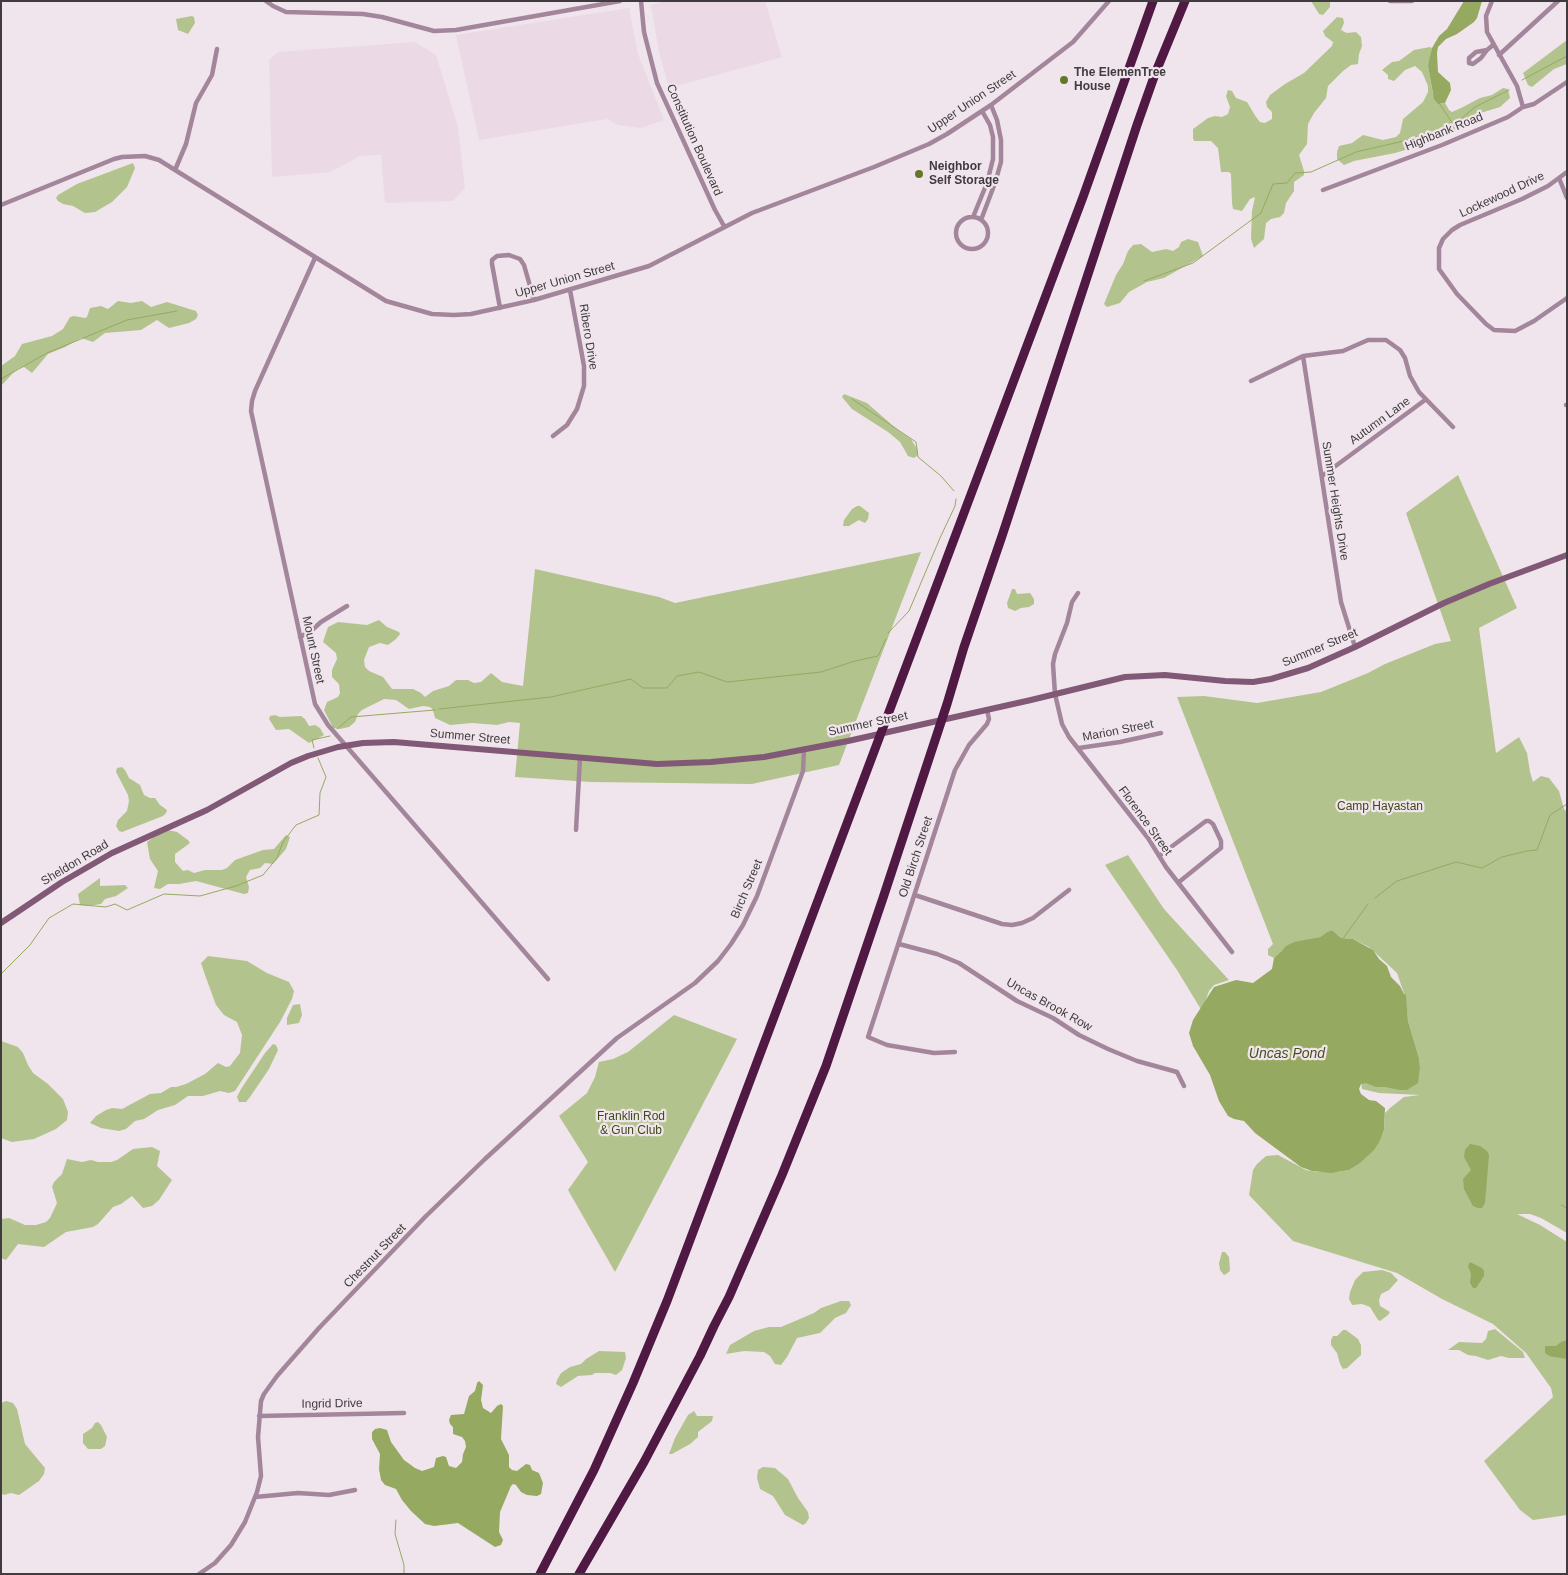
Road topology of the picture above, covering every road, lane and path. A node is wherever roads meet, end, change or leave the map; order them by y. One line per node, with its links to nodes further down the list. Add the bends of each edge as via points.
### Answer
1 (266, 1): 2 (street, via 286,12 363,14 434,31 456,30)
2 (620, 1)
3 (641, 1): 27 (street, Constitution Boulevard, via 644,32 657,83)
4 (1109, 1): 16 (street, Upper Union Street, via 1073,42)
5 (1153, 1): 69 (highway, via 1083,197 667,1301 594,1470)
6 (1185, 1): 70 (highway, via 1137,125 847,1006 782,1176 730,1297 700,1356)
7 (1390, 1): 8 (street)
8 (1412, 1)
9 (1492, 1): 11 (street, via 1486,24)
10 (1557, 2): 14 (street)
11 (1493, 45): 13 (street); 14 (street)
12 (217, 49): 19 (street, via 212,75 196,103 186,144)
13 (1487, 50)
14 (1499, 55): 17 (street, via 1519,90)
15 (1567, 82): 17 (street, Highbank Road, via 1534,104)
16 (991, 104): 18 (street, Upper Union Street); 26 (street, via 1001,140 1001,162)
17 (1523, 107): 22 (street, Highbank Road, via 1461,137)
18 (982, 111): 25 (street, via 993,136 993,159); 27 (street, Upper Union Street, via 922,147)
19 (175, 170): 24 (street, Upper Union Street, via 145,156 122,157); 28 (street, Upper Union Street)
20 (1567, 172): 21 (street, Lockewood Drive)
21 (1559, 178): 23 (street, Lockewood Drive); 30 (street, Lockewood Drive, via 1522,199 1452,230 1439,248 1439,269 1458,294 1494,330 1515,331)
22 (1323, 190)
23 (1567, 198)
24 (1, 205)
25 (973, 217): 26 (street); 26 (street, via 962,220 956,229 958,242 965,248 978,248 986,241 988,231)
26 (981, 220)
27 (724, 226): 29 (street, Upper Union Street, via 648,266)
28 (315, 258): 32 (street, Upper Union Street, via 378,297 404,307 454,315); 42 (street, Mount Street, via 255,391 251,411)
29 (570, 290): 31 (street, Upper Union Street); 37 (street, Ribero Drive, via 584,366 584,386 577,409 567,425)
30 (1567, 298)
31 (534, 300): 32 (street, Upper Union Street); 32 (street, via 520,260 509,255 497,256 492,264)
32 (500, 308)
33 (1303, 356): 34 (street); 35 (street, via 1343,351 1368,340 1386,340 1400,350 1414,384); 38 (street, Summer Heights Drive)
34 (1251, 381)
35 (1425, 400): 36 (street); 38 (street, Autumn Lane)
36 (1453, 427)
37 (553, 436)
38 (1322, 476): 43 (street, Summer Heights Drive, via 1341,602)
39 (1567, 555): 43 (main road, Summer Street, via 1444,603)
40 (1078, 592): 44 (street, Florence Street, via 1054,654)
41 (347, 606): 42 (street)
42 (300, 637): 47 (street, Mount Street, via 315,704)
43 (1355, 647): 44 (main road, Summer Street, via 1308,668 1271,679 1242,682 1148,676 1114,679)
44 (1055, 694): 45 (main road, Summer Street); 48 (street, Florence Street, via 1062,724)
45 (987, 710): 49 (main road, Summer Street); 56 (street, Old Birch Street, via 987,724 969,745 955,770)
46 (1161, 733): 48 (street, Marion Street)
47 (346, 745): 50 (main road, Summer Street, via 410,742); 51 (main road, Summer Street, via 308,756); 60 (street, Mount Street)
48 (1078, 748): 53 (street, Florence Street)
49 (804, 750): 50 (main road, Summer Street, via 756,758 675,764); 61 (street, Birch Street, via 801,778 743,925 711,968)
50 (580, 758): 52 (street)
51 (164, 829): 57 (main road, Sheldon Road, via 82,870)
52 (576, 830)
53 (1159, 856): 54 (street, Florence Street); 54 (street, via 1209,821 1213,824 1221,848)
54 (1179, 882): 59 (street, Florence Street)
55 (1069, 890): 56 (street, via 1033,918 1012,925)
56 (915, 895): 58 (street, Old Birch Street)
57 (1, 923)
58 (899, 944): 62 (street, Old Birch Street, via 868,1037 887,1045 934,1053); 63 (street, Uncas Brook Row, via 959,963 1017,1001 1108,1050 1177,1072)
59 (1232, 952)
60 (548, 979)
61 (662, 1008): 65 (street, Chestnut Street, via 618,1038 425,1217 277,1376 264,1394)
62 (956, 1052)
63 (1184, 1086)
64 (404, 1413): 65 (street, Ingrid Drive)
65 (259, 1416): 67 (street, Chestnut Street, via 261,1476)
66 (354, 1490): 67 (street, via 329,1495 292,1493)
67 (256, 1497): 68 (street, Chestnut Street, via 231,1545 215,1563)
68 (199, 1574)
69 (540, 1574)
70 (579, 1574)

